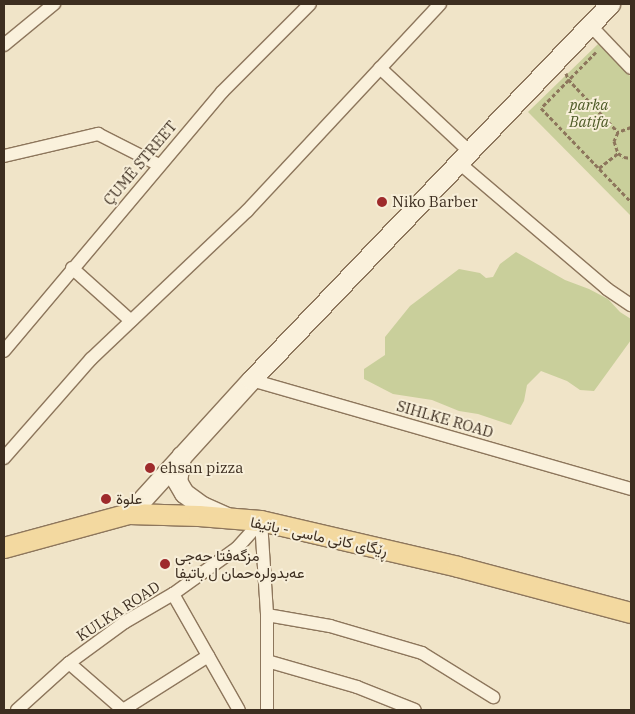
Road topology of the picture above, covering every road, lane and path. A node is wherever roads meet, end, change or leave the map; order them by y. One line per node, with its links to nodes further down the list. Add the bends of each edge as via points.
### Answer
1 (54, 4): 6 (street)
2 (310, 4): 18 (street, ÇUMÊ STREET, via 222,92)
3 (440, 4): 9 (street)
4 (610, 4): 5 (main road)
5 (590, 25): 8 (main road); 10 (street)
6 (4, 45)
7 (599, 49): 11 (path)
8 (560, 56): 11 (path); 16 (main road)
9 (380, 68): 16 (street); 23 (street, via 247,211)
10 (631, 68)
11 (568, 79): 13 (path); 19 (path, via 541,108)
12 (631, 127): 13 (path)
13 (618, 132): 14 (path, via 614,141)
14 (618, 153): 17 (path); 19 (path)
15 (4, 156): 18 (street, via 98,134)
16 (464, 156): 22 (street, via 607,289); 25 (main road)
17 (631, 158)
18 (159, 166): 21 (street, ÇUMÊ STREET)
19 (599, 168): 20 (path)
20 (631, 202)
21 (72, 268): 23 (street); 24 (street, ÇUMÊ STREET)
22 (631, 305)
23 (131, 321): 27 (street, via 91,359)
24 (4, 351)
25 (251, 380): 26 (main road); 28 (street, SIHLKE ROAD)
26 (181, 456): 29 (main road); 30 (main road, via 177,481 184,493 202,506)
27 (4, 458)
28 (631, 489)
29 (129, 514): 30 (main road, ڕێگای کانی ماسی - باتيفا); 32 (main road, ڕێگای کانی ماسی - باتيفا)
30 (233, 520): 31 (main road, ڕێگای کانی ماسی - باتيفا)
31 (261, 521): 33 (street, KULKA ROAD, via 237,548); 34 (main road, ڕێگای کانی ماسی - باتيفا, via 467,569); 35 (street)
32 (4, 548)
33 (172, 594): 36 (street); 38 (street, KULKA ROAD, via 125,622)
34 (631, 613)
35 (268, 615): 37 (street); 39 (street, via 330,626 422,653)
36 (208, 656): 41 (street); 42 (street)
37 (267, 661): 43 (street); 44 (street, via 357,687)
38 (69, 663): 40 (street, KULKA ROAD); 41 (street)
39 (492, 697)
40 (17, 710)
41 (123, 710)
42 (239, 710)
43 (267, 710)
44 (415, 710)

